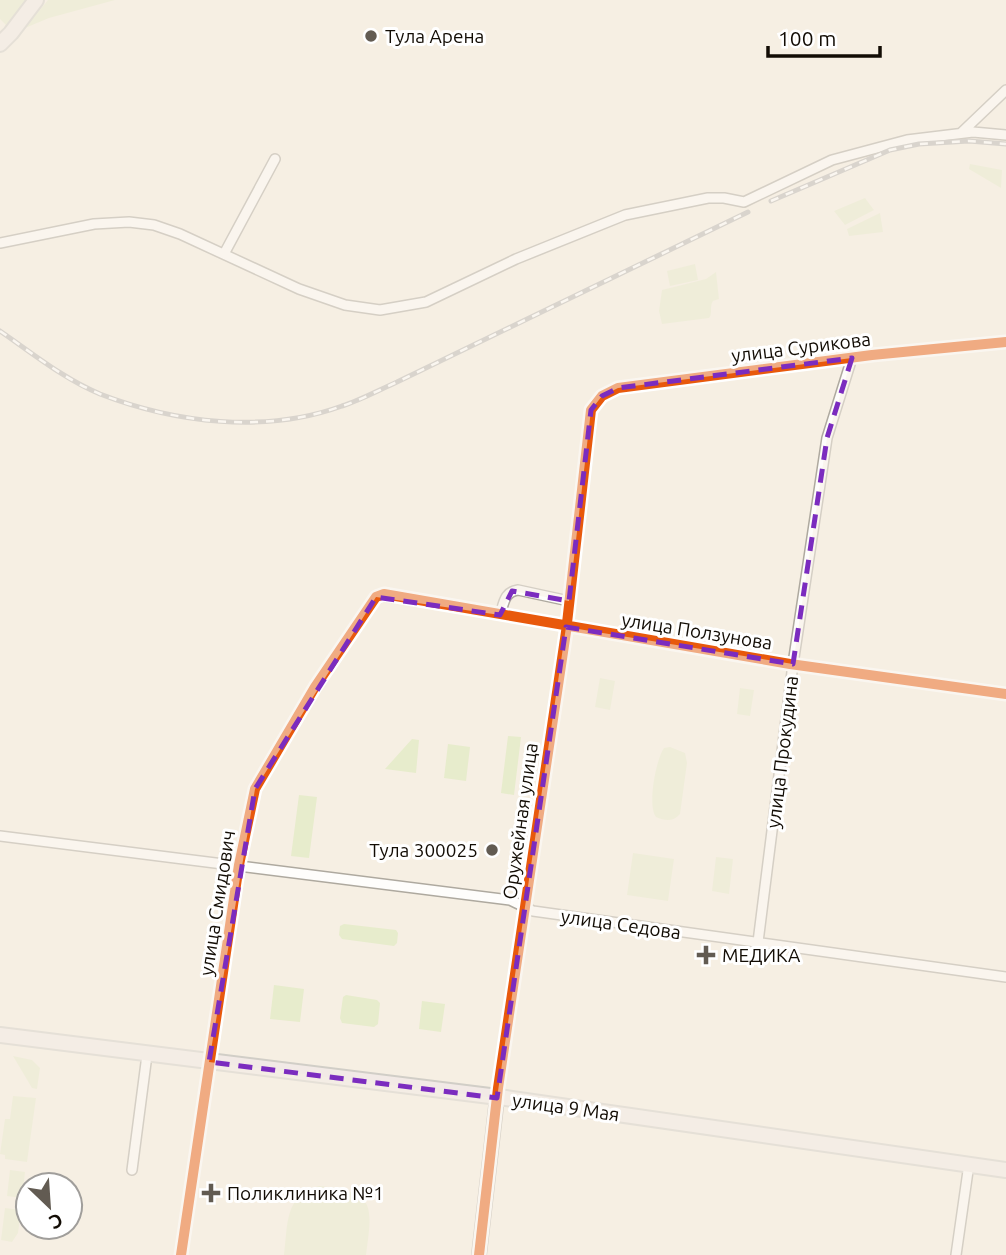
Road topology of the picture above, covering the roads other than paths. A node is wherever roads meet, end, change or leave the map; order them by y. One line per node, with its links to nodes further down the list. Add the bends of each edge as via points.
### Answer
1 (36, 0): 2 (main road)
2 (0, 44)
3 (1006, 90): 4 (street)
4 (961, 133): 5 (street); 8 (street, via 907,140 839,157 744,202 708,198 625,215 426,302 380,310 345,305 299,289)
5 (1006, 135)
6 (275, 159): 8 (street)
7 (0, 243): 8 (street, via 69,227 129,222 180,233)
8 (224, 254)
9 (1006, 342): 10 (street, улица Сурикова)
10 (852, 358): 11 (street, улица Сурикова, via 618,388); 16 (street, улица Прокудина, via 827,438)
11 (602, 396): 13 (street, Оружейная улица, via 591,410)
12 (384, 594): 14 (street, улица Ползунова); 19 (street, улица Смидович, via 369,605 255,789)
13 (569, 601): 14 (street, via 512,591); 15 (street, Оружейная улица)
14 (500, 615): 15 (street, улица Ползунова)
15 (566, 627): 16 (street, улица Ползунова); 20 (street, Оружейная улица)
16 (793, 664): 17 (street, улица Ползунова); 21 (street, улица Прокудина)
17 (1006, 694)
18 (0, 836): 19 (street, улица Седова)
19 (239, 865): 20 (street, улица Седова, via 510,900); 25 (street, улица Смидович)
20 (525, 908): 21 (street, улица Седова); 26 (street, Оружейная улица)
21 (758, 942): 22 (street, улица Седова)
22 (1006, 976)
23 (0, 1035): 24 (main road, улица 9 Мая)
24 (147, 1055): 25 (main road, улица 9 Мая); 28 (street)
25 (209, 1062): 26 (main road, улица 9 Мая); 30 (street, улица Смидович)
26 (497, 1098): 27 (main road, улица 9 Мая); 31 (street, Оружейная улица)
27 (969, 1164): 29 (main road, улица 9 Мая); 32 (street)
28 (132, 1170)
29 (1006, 1170)
30 (181, 1255)
31 (478, 1255)
32 (956, 1255)

